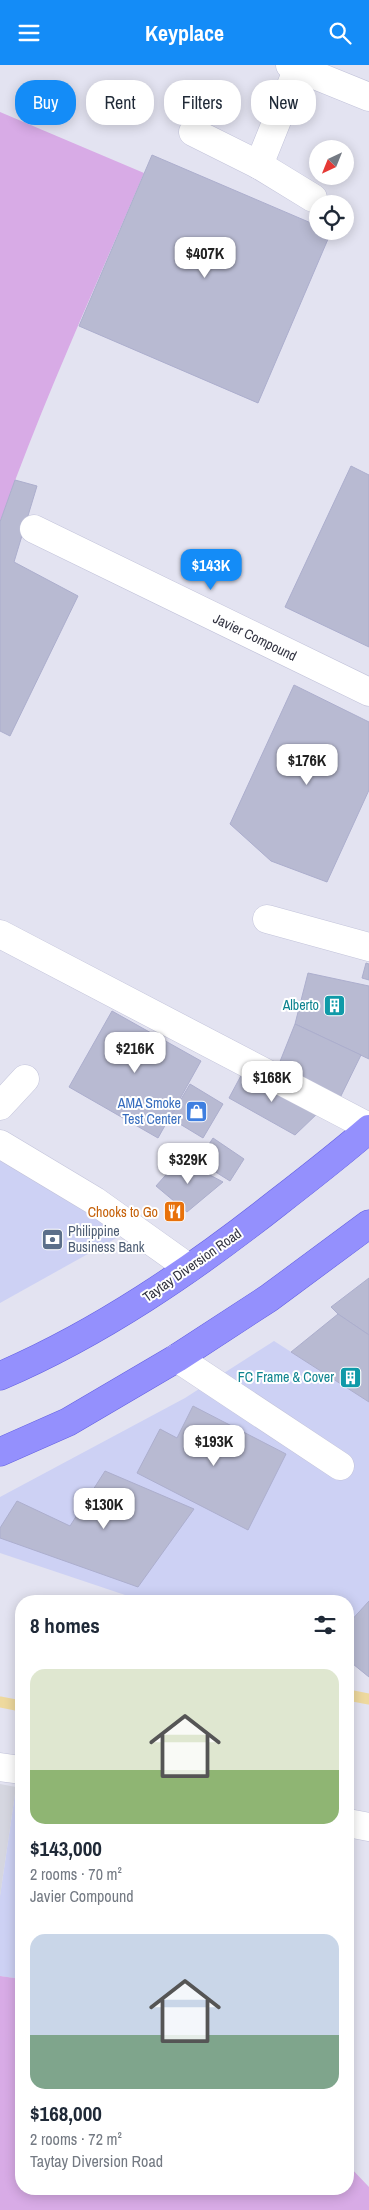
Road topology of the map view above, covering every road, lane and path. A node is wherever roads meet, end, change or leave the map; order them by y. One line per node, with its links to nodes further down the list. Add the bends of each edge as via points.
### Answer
1 (294, 67): 2 (street); 4 (street)
2 (369, 97)
3 (194, 132): 4 (street)
4 (259, 165): 5 (street)
5 (309, 195)
6 (34, 529): 7 (street, Javier Compound)
7 (369, 692)
8 (267, 919): 10 (street)
9 (0, 934): 13 (street)
10 (369, 947)
11 (25, 1079): 12 (street)
12 (0, 1107)
13 (369, 1128): 16 (main road, Taytay Diversion Road, via 343,1153)
14 (0, 1144): 16 (street, via 96,1201)
15 (369, 1224): 17 (main road, via 269,1298)
16 (189, 1268): 18 (main road, Taytay Diversion Road, via 131,1307 33,1362)
17 (177, 1358): 19 (main road, via 68,1422); 20 (street)
18 (0, 1376)
19 (0, 1452)
20 (340, 1466)
21 (0, 1767): 22 (street)
22 (15, 1769)
23 (354, 1824): 24 (street)
24 (369, 1827)

